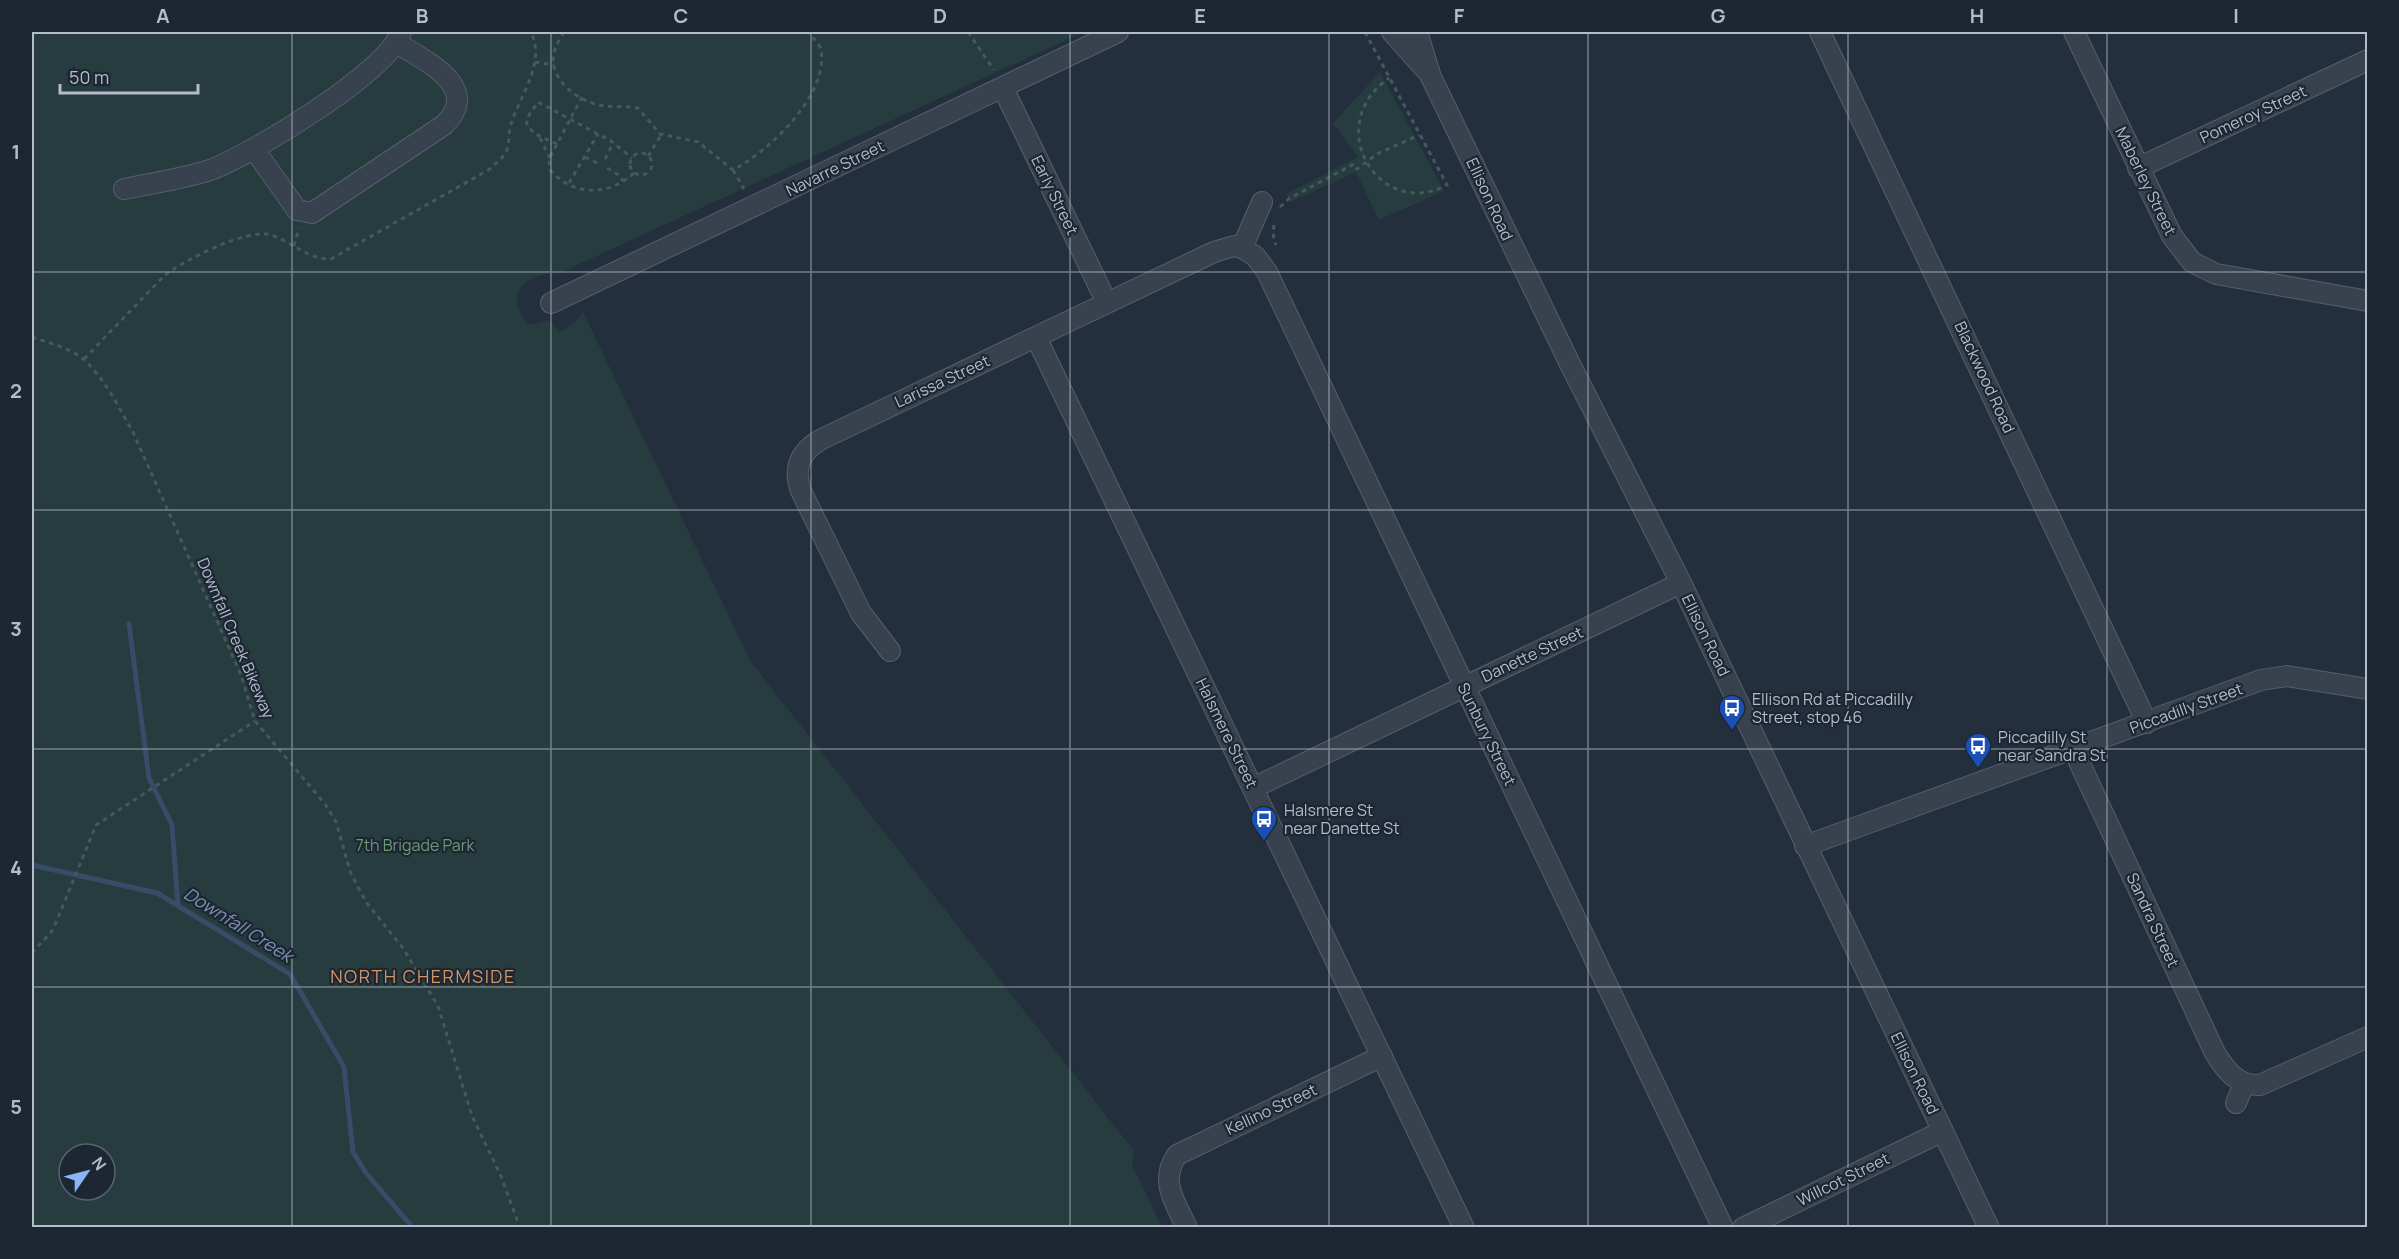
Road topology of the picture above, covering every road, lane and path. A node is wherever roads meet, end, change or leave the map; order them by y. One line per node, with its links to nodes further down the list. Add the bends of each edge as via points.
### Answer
1 (564, 32): 13 (path, via 554,50)
2 (808, 32): 35 (path, via 821,48 822,62 804,105 756,158)
3 (968, 32): 16 (path, via 985,52)
4 (1118, 32): 16 (street, Navarre Street)
5 (1365, 32): 15 (path)
6 (1392, 32): 14 (street, Ellison Road)
7 (1417, 32): 14 (street, Ellison Road)
8 (1820, 32): 55 (street, Blackwood Road)
9 (2074, 32): 34 (street, Maberley Street)
10 (399, 37): 25 (street, via 371,69); 25 (street, via 454,85 455,111 444,125 312,213 297,210)
11 (2367, 60): 34 (street, Pomeroy Street)
12 (535, 62): 13 (path)
13 (554, 65): 17 (path, via 556,76)
14 (1431, 77): 50 (street, Ellison Road)
15 (1389, 78): 21 (path); 32 (path, via 1373,91 1363,107 1359,147)
16 (1003, 88): 46 (street, Navarre Street); 47 (street, Early Street)
17 (582, 97): 18 (path); 20 (path, via 602,106 638,108)
18 (570, 119): 19 (path); 22 (path, via 538,102 527,118 527,125); 24 (path)
19 (597, 134): 23 (path); 27 (path)
20 (661, 135): 26 (path); 35 (path, via 698,142)
21 (1419, 135): 32 (path); 32 (path, via 1447,185 1419,192 1399,189 1383,181)
22 (539, 136): 24 (path); 28 (path)
23 (613, 143): 29 (path); 30 (path)
24 (557, 144): 28 (path)
25 (254, 149): 39 (street, via 208,170)
26 (648, 156): 29 (path, via 639,154); 36 (path, via 648,173)
27 (585, 157): 31 (path); 38 (path)
28 (550, 158): 38 (path, via 550,171)
29 (632, 158): 36 (path, via 630,167)
30 (605, 159)
31 (597, 163)
32 (1366, 163): 41 (path, via 1357,169 1354,164)
33 (607, 168): 37 (path)
34 (2138, 168): 45 (street, Maberley Street, via 2172,236 2192,262 2204,269)
35 (733, 170): 40 (path)
36 (634, 173): 37 (path)
37 (623, 181): 38 (path, via 593,192)
38 (569, 183)
39 (124, 189)
40 (747, 195)
41 (1271, 205): 44 (street)
42 (1276, 219): 43 (path)
43 (1276, 245)
44 (1242, 248): 47 (street, Larissa Street, via 1234,246 1214,252); 52 (street, Sunbury Street, via 1255,256 1267,272)
45 (2367, 301)
46 (551, 303)
47 (1107, 303): 49 (street, Larissa Street)
48 (32, 337): 54 (path, Downfall Creek Bikeway, via 83,359 129,424 241,675)
49 (1036, 337): 51 (street, Larissa Street, via 818,441 799,461 801,491 861,613); 57 (street, Halsmere Street)
50 (1681, 583): 52 (street, Danette Street); 58 (street, Ellison Road)
51 (890, 651)
52 (1464, 686): 57 (street, Danette Street); 68 (street, Sunbury Street)
53 (2367, 689): 55 (street, Piccadilly Street, via 2275,676)
54 (255, 721): 59 (path, via 96,825 53,930); 65 (path, Downfall Creek Bikeway, via 325,804 336,822 351,874 366,902 403,948 438,1006 472,1116)
55 (2147, 723): 56 (street, Piccadilly Street)
56 (2073, 749): 58 (street, Piccadilly Street); 62 (street, Sandra Street, via 2215,1053)
57 (1253, 788): 61 (street, Halsmere Street)
58 (1805, 846): 64 (street, Ellison Road)
59 (32, 953)
60 (2367, 1037): 62 (street, via 2270,1083)
61 (1382, 1056): 66 (street, Kellino Street, via 1177,1155 1168,1170 1168,1189); 67 (street, Halsmere Street)
62 (2244, 1084): 63 (street)
63 (2235, 1103)
64 (1943, 1131): 69 (street, Willcot Street); 70 (street, Ellison Road)
65 (520, 1227)
66 (1187, 1227)
67 (1464, 1227)
68 (1723, 1227)
69 (1743, 1227)
70 (1989, 1227)

